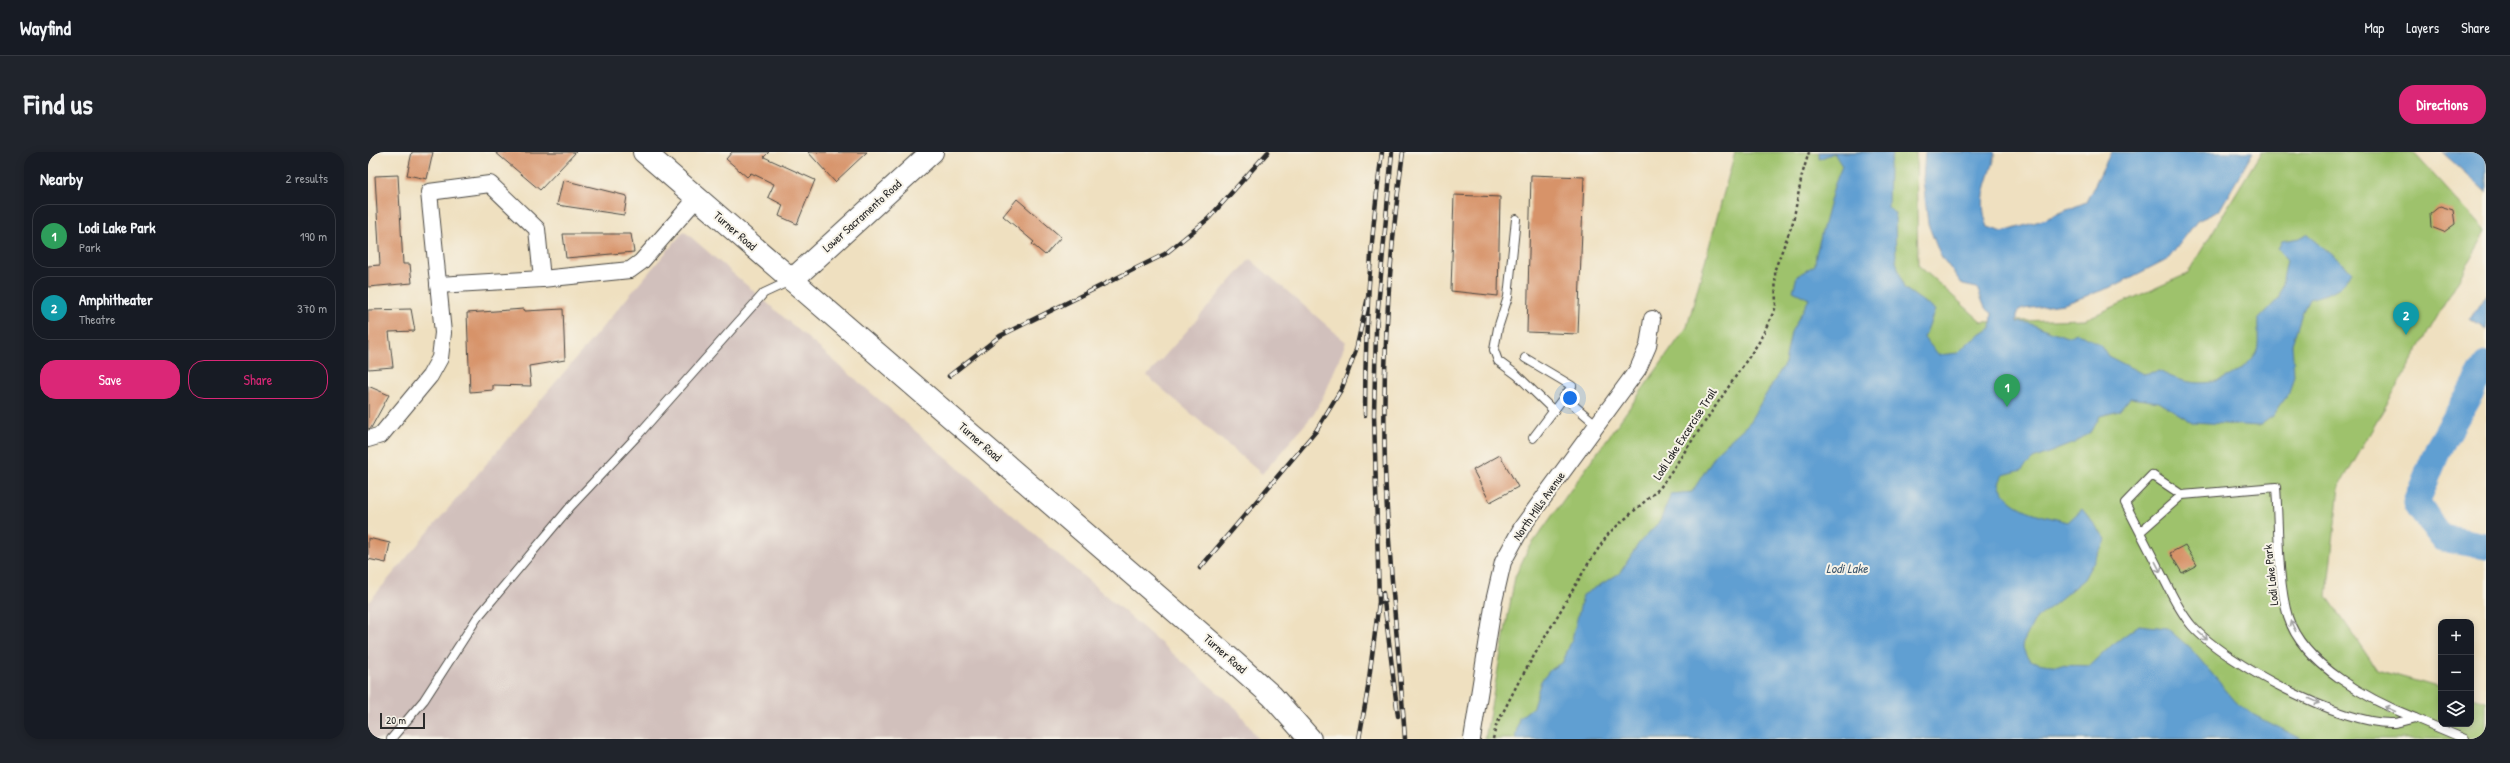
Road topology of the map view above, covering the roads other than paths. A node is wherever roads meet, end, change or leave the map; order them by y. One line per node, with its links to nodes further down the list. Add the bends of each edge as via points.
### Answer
1 (644, 152): 3 (main road, Turner Road)
2 (932, 152): 6 (main road, Lower Sacramento Road)
3 (697, 198): 5 (street, via 641,262 630,270); 6 (main road, Turner Road)
4 (1516, 220): 11 (lane, via 1508,297 1494,350 1498,361 1517,375)
5 (542, 279): 7 (street); 7 (street, via 537,229 490,184 429,192)
6 (792, 280): 18 (lane, via 764,293 571,506 477,618 424,700); 19 (main road, Turner Road, via 1239,666 1282,707)
7 (438, 285): 14 (street, via 443,333 440,358 430,376 381,435)
8 (1652, 319): 12 (street, North Mills Avenue, via 1644,359)
9 (1526, 358): 10 (lane, via 1572,386)
10 (1564, 397): 11 (lane); 12 (lane)
11 (1554, 411): 13 (lane)
12 (1597, 425): 20 (street, North Mills Avenue, via 1522,527 1503,562 1494,601)
13 (1533, 438)
14 (368, 439)
15 (2182, 495): 16 (lane); 16 (lane, via 2152,475 2125,503); 17 (lane, Lodi Lake Park, one-way to 15, via 2365,695 2322,663 2300,640 2288,618 2284,596 2276,487)
16 (2140, 532): 17 (lane, one-way to 17, via 2184,616 2201,635 2222,652 2277,683 2342,712 2394,723)
17 (2414, 718): 21 (lane, Lodi Lake Park)
18 (390, 739)
19 (1310, 739)
20 (1472, 739)
21 (2465, 739)

